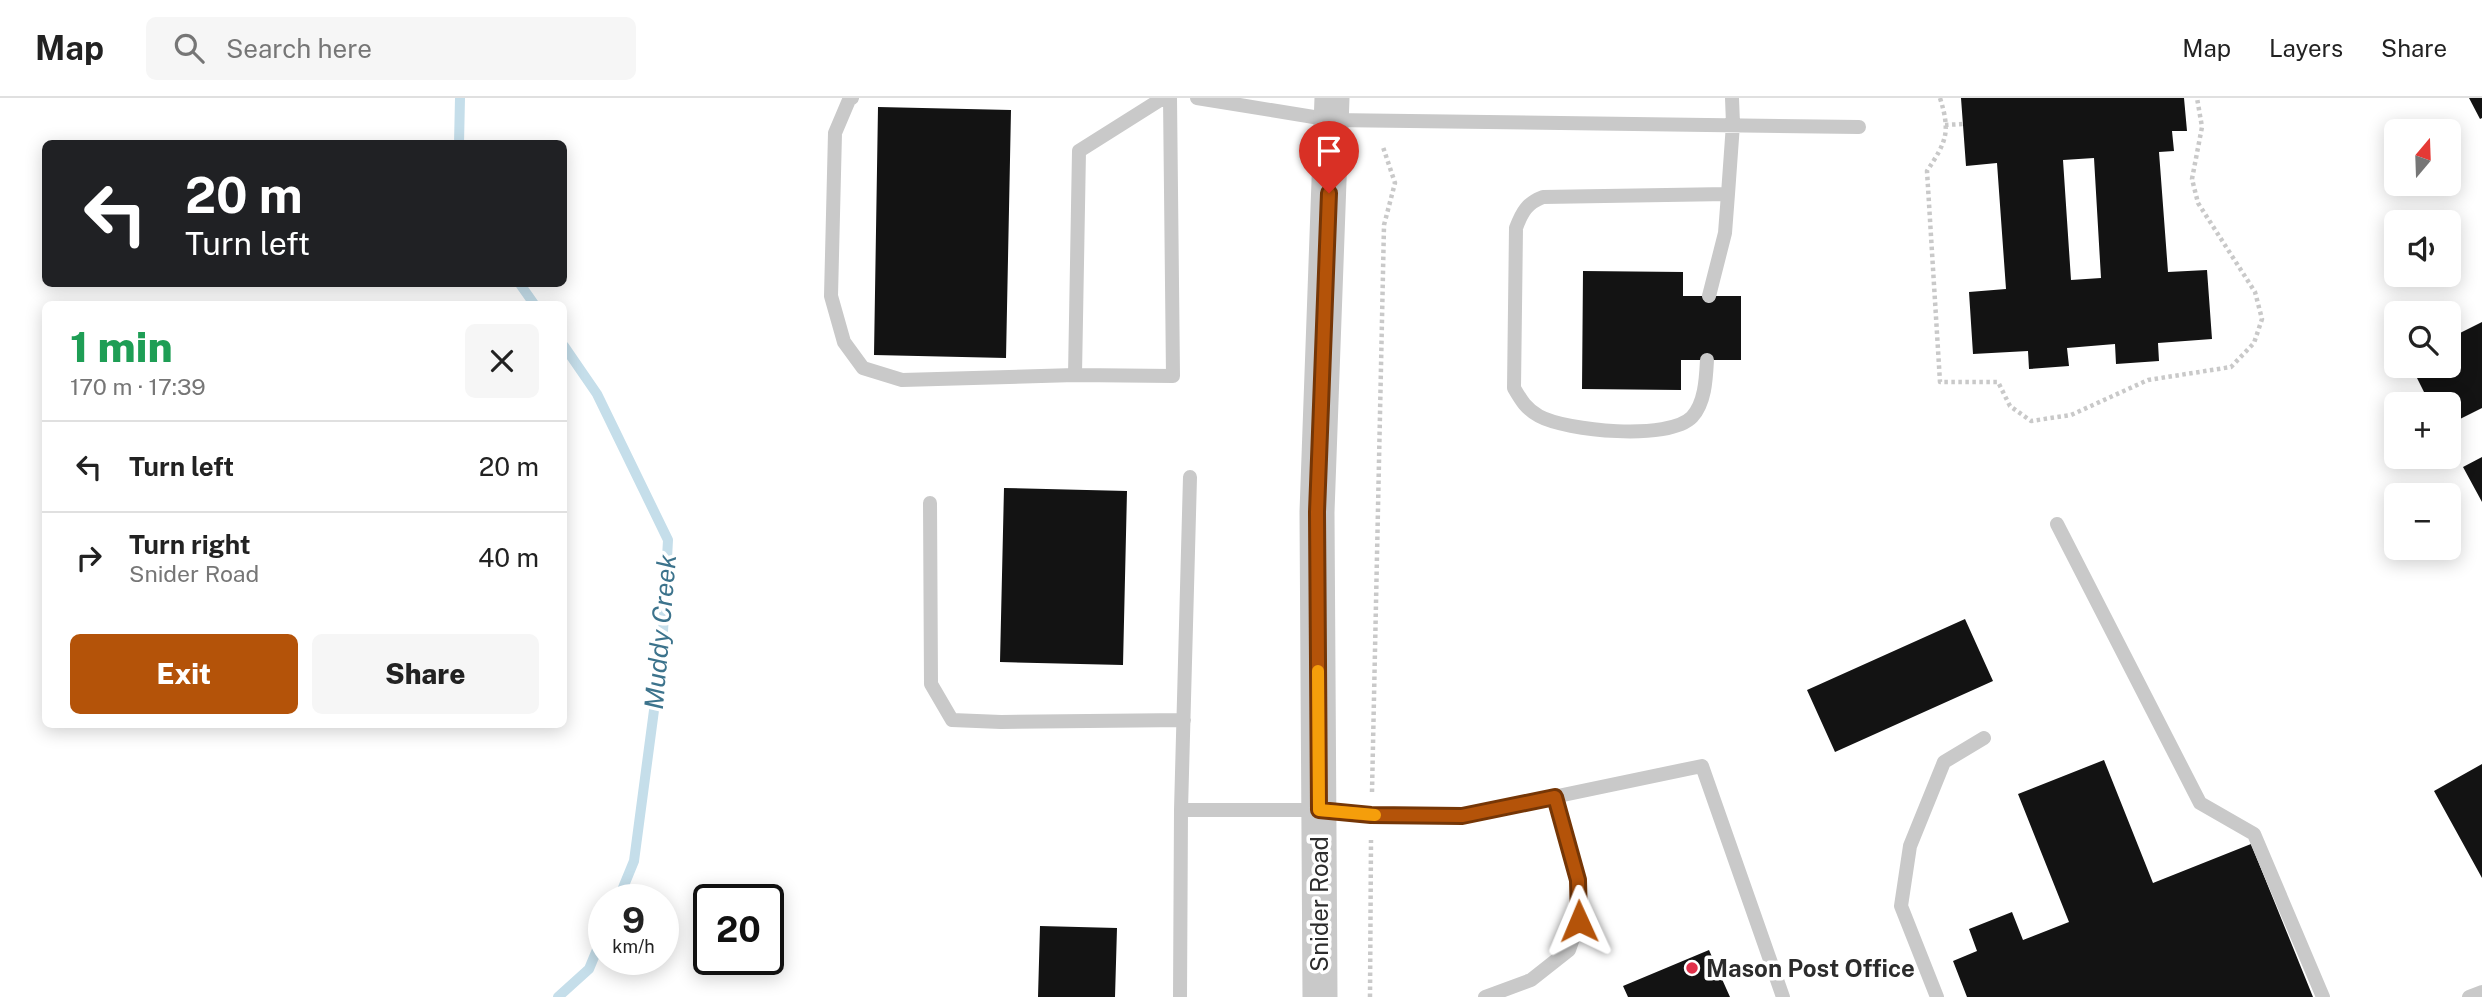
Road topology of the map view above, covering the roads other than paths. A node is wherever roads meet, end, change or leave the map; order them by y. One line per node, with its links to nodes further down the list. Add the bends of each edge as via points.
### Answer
1 (852, 98): 12 (lane, via 835,132 831,296 844,342 863,368 902,380)
2 (1163, 98): 12 (lane, via 1079,151)
3 (1170, 98): 12 (lane, via 1173,376)
4 (1197, 98): 6 (lane)
5 (1732, 98): 7 (lane)
6 (1332, 109): 7 (lane, via 1375,120); 20 (street, Snider Road, via 1317,512)
7 (1733, 124): 8 (lane); 9 (lane)
8 (1859, 127)
9 (1728, 194): 10 (lane, via 1725,233); 11 (lane, via 1543,197 1531,202 1516,228 1514,388 1525,407 1560,425 1658,430 1691,419 1700,405)
10 (1709, 296)
11 (1707, 360)
12 (1075, 375)
13 (1190, 477): 16 (lane)
14 (930, 503): 16 (lane, via 931,684 952,720)
15 (2057, 524): 27 (lane, via 2200,803 2254,834)
16 (1184, 720): 19 (lane)
17 (1984, 738): 26 (lane, via 1944,762 1910,846 1901,906)
18 (1555, 797): 20 (lane, via 1462,816); 24 (lane, via 1578,880 1579,921 1573,941 1569,950 1531,980); 25 (lane, via 1702,766)
19 (1181, 810): 20 (lane); 22 (lane)
20 (1319, 810): 23 (street, Snider Road)
21 (2482, 992): 28 (lane)
22 (1180, 997)
23 (1320, 997)
24 (1485, 997)
25 (1783, 997)
26 (1937, 997)
27 (2323, 997)
28 (2469, 997)

